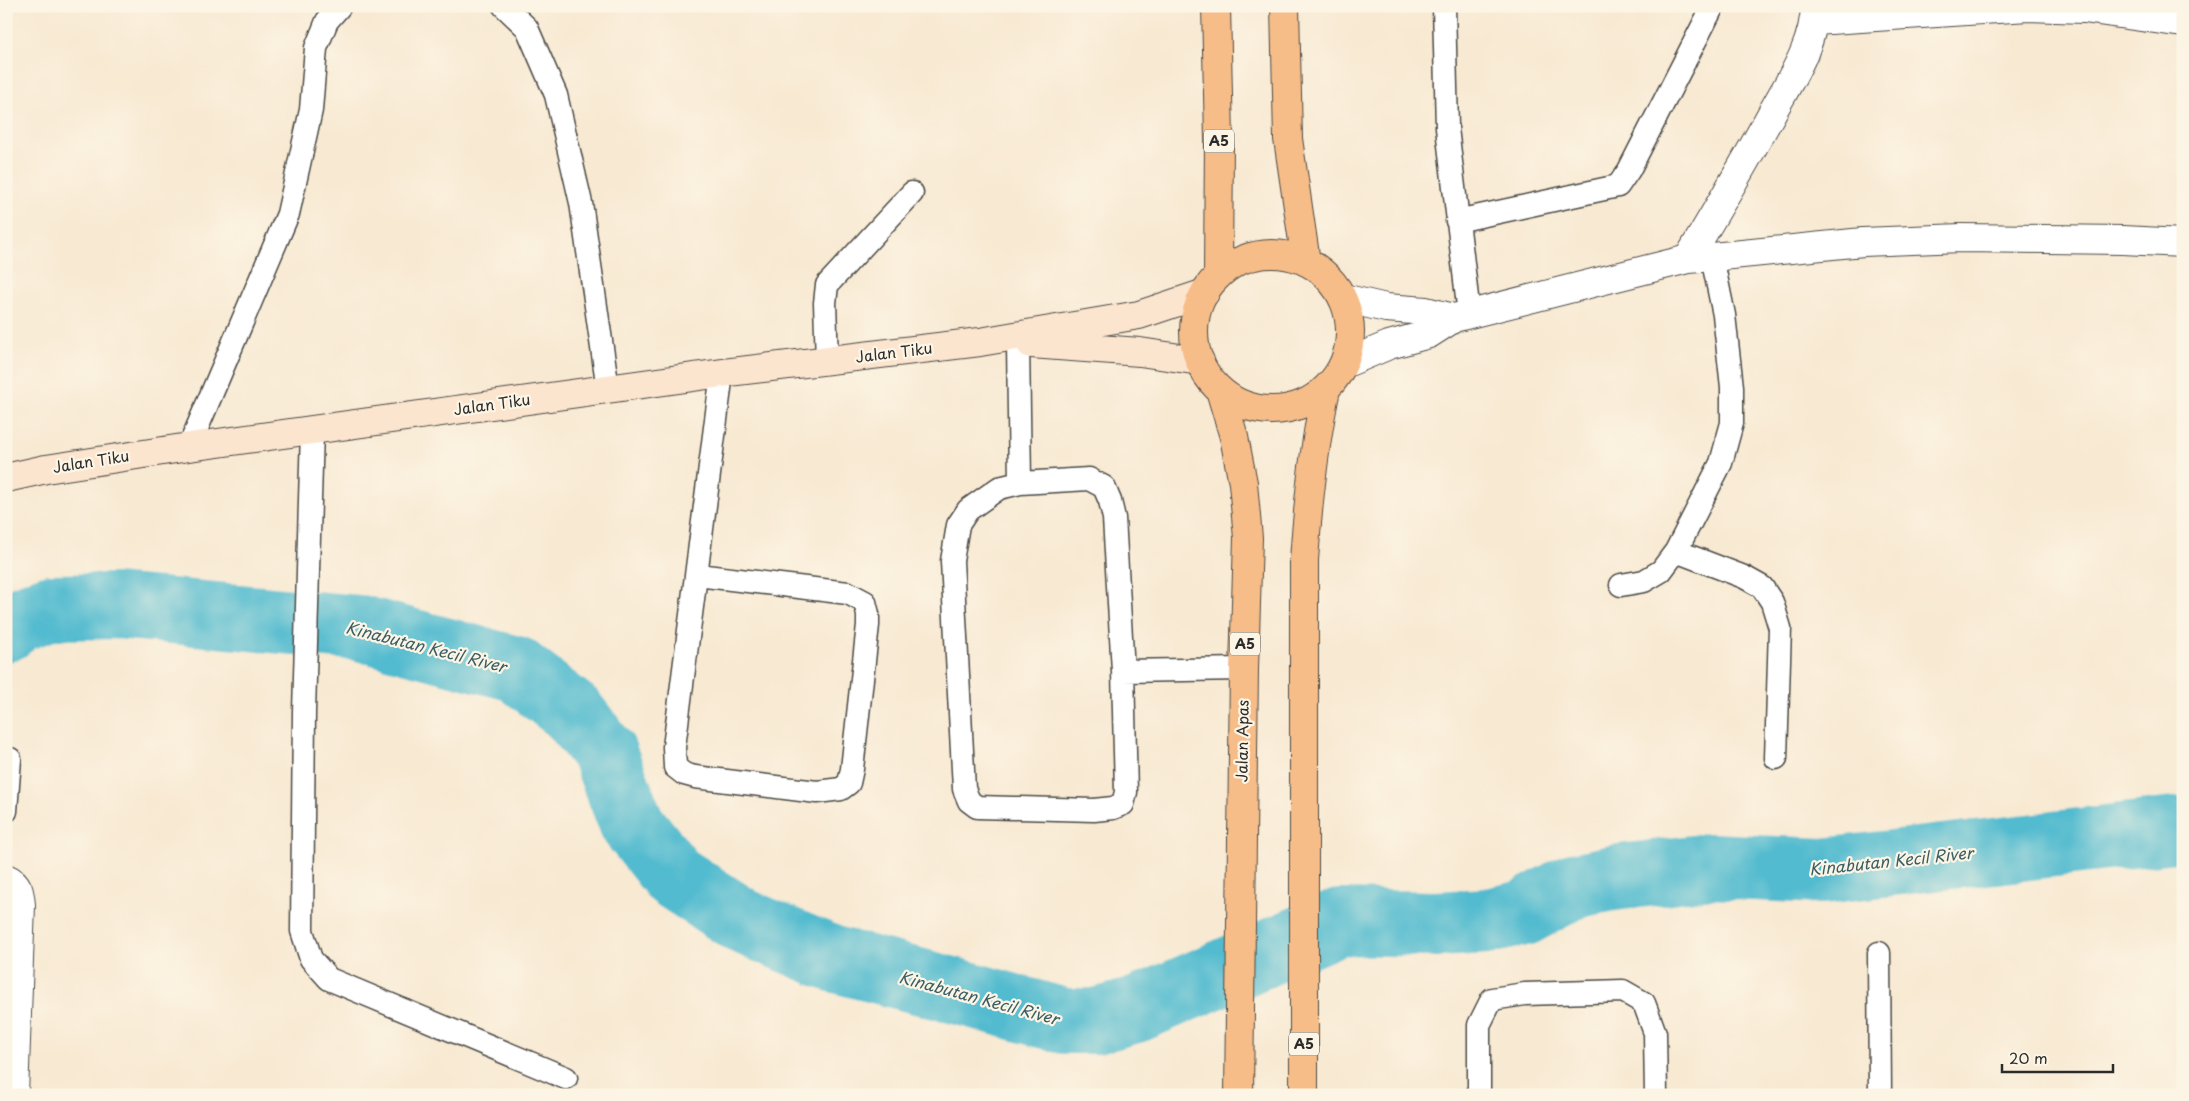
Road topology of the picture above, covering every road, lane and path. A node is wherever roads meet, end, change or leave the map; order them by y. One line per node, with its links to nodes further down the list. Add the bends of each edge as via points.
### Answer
1 (340, 6): 28 (lane, via 326,21 316,48 311,110 288,214)
2 (504, 6): 24 (lane, via 527,28 556,95 582,203)
3 (1216, 6): 15 (highway, A5, via 1219,139)
4 (1285, 6): 14 (highway, via 1288,140)
5 (1444, 6): 11 (lane, via 1447,128)
6 (1713, 6): 11 (lane, via 1618,186)
7 (2028, 6): 8 (street); 9 (street)
8 (1815, 14): 13 (street, via 1802,56 1750,152)
9 (2170, 16)
10 (912, 193): 20 (lane, via 827,285)
11 (1457, 221): 17 (lane)
12 (2183, 243): 13 (street, via 1961,238 1864,242)
13 (1700, 258): 17 (street); 31 (lane, via 1724,315 1732,387 1732,423 1721,463)
14 (1306, 262): 15 (highway, A5, via 1283,254 1260,255 1237,262); 16 (highway, A5, via 1321,271)
15 (1212, 284): 18 (main road, Jalan Tiku, via 1139,315); 21 (highway, A5, via 1197,315 1195,338)
16 (1342, 298): 17 (street, via 1386,308); 22 (highway, A5, via 1349,320)
17 (1462, 316): 22 (street, via 1429,334 1389,345)
18 (980, 342): 19 (main road, Jalan Tiku); 20 (main road, Jalan Tiku)
19 (1018, 344): 21 (main road, Jalan Tiku, via 1140,352); 30 (lane)
20 (826, 361): 23 (main road, Jalan Tiku)
21 (1200, 361): 26 (highway, A5)
22 (1344, 364): 25 (highway, A5)
23 (722, 373): 24 (main road, Jalan Tiku); 32 (lane)
24 (608, 389): 27 (main road, Jalan Tiku)
25 (1326, 389): 26 (highway, A5, via 1307,402 1285,410 1262,410 1240,403); 44 (highway, A5, via 1315,439 1304,560)
26 (1220, 390): 34 (highway, Jalan Apas / A5, via 1243,483 1248,538)
27 (312, 430): 28 (main road, Jalan Tiku); 41 (lane, via 302,931 310,959 329,979)
28 (189, 447): 29 (main road, Jalan Tiku)
29 (6, 478)
30 (1020, 483): 35 (lane, via 1089,480 1104,487 1114,518); 35 (lane, via 999,488 968,510 958,525 954,541 952,561 964,789 969,801 977,807 1094,810 1123,804 1126,792)
31 (1676, 550): 33 (lane, via 1662,571 1644,581); 36 (lane, via 1744,576 1762,587 1772,602 1780,628)
32 (697, 575): 32 (lane, via 674,746 675,767 684,774 705,778 817,792 841,789 849,783 852,769 868,625 865,602 848,593)
33 (1621, 585)
34 (1244, 669): 35 (lane); 43 (highway, Jalan Apas / A5)
35 (1123, 671)
36 (1776, 758)
37 (10, 760): 38 (lane)
38 (6, 811)
39 (6, 878): 42 (street, via 19,889 21,905)
40 (1879, 953): 47 (lane)
41 (566, 1078)
42 (14, 1095)
43 (1239, 1095)
44 (1304, 1095)
45 (1479, 1095): 46 (lane, via 1479,1025 1492,999 1525,994 1623,991 1644,1003 1655,1033)
46 (1656, 1095)
47 (1880, 1095)

